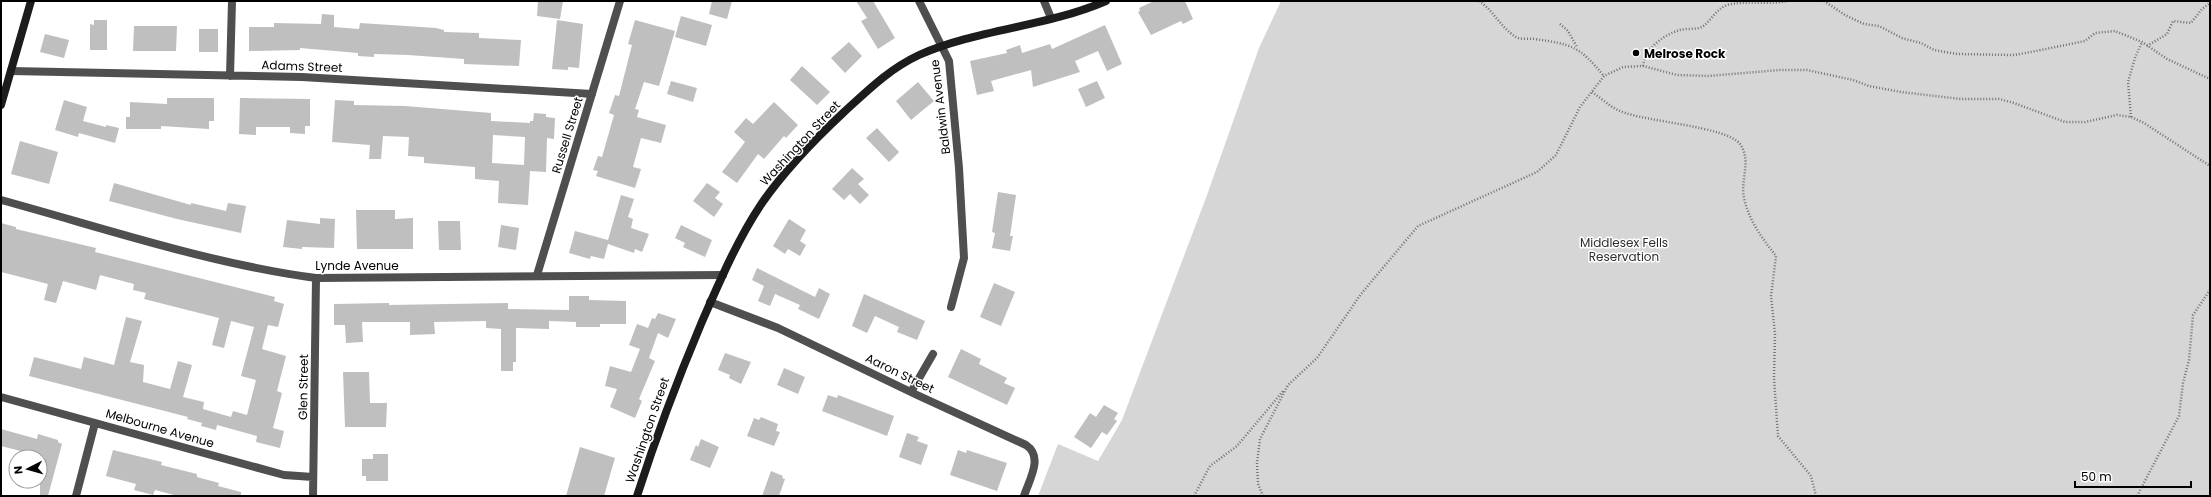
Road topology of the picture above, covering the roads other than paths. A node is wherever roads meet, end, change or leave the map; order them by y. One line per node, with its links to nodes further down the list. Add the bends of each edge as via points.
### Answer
1 (31, 1): 9 (main road)
2 (232, 1): 10 (street)
3 (620, 1): 11 (street, Russell Street)
4 (918, 1): 8 (street, Baldwin Avenue)
5 (1044, 1): 7 (street)
6 (1106, 1): 7 (main road, Washington Street)
7 (1051, 18): 8 (main road, Washington Street)
8 (942, 46): 15 (main road, Washington Street, via 909,60 882,78 832,123 792,165 762,203); 18 (street, Baldwin Avenue, via 949,61 964,258)
9 (11, 71): 10 (street, Adams Street); 12 (main road)
10 (230, 76): 11 (street, Adams Street, via 370,80)
11 (592, 94): 14 (street, Russell Street)
12 (1, 105)
13 (1, 200): 16 (street, Lynde Avenue, via 221,260 276,273)
14 (537, 275): 15 (street, Lynde Avenue); 16 (street, Lynde Avenue)
15 (723, 275): 17 (main road, Washington Street)
16 (316, 278): 23 (street, Glen Street)
17 (710, 302): 20 (street, Aaron Street, via 778,328); 26 (main road, Washington Street, via 670,396)
18 (951, 307)
19 (933, 354): 20 (street)
20 (911, 392): 27 (street, Aaron Street, via 1032,449 1036,461)
21 (1, 397): 22 (street, Melbourne Avenue)
22 (96, 423): 23 (street, Melbourne Avenue, via 284,476); 24 (street)
23 (314, 477): 25 (street, Glen Street)
24 (76, 496)
25 (313, 496)
26 (637, 496)
27 (1024, 496)

